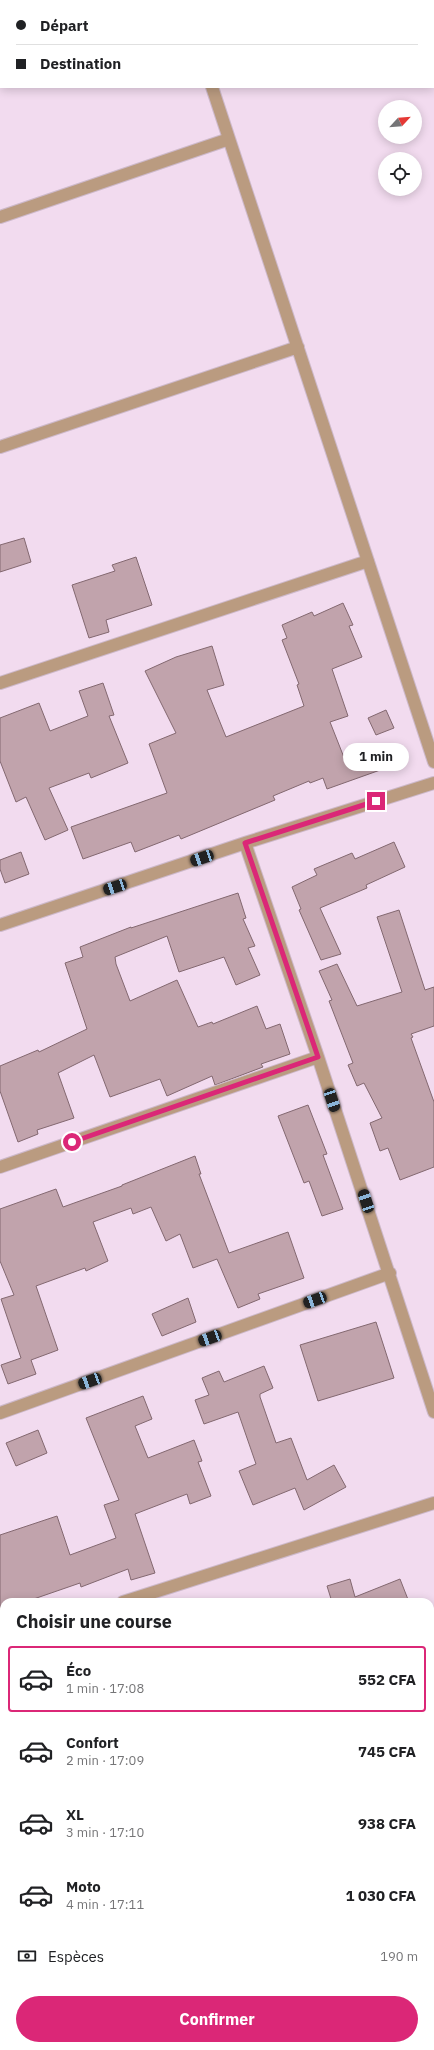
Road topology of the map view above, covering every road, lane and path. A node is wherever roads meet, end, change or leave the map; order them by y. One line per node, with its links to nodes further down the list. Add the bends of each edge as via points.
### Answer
1 (212, 88): 2 (street)
2 (229, 139): 3 (street); 4 (street)
3 (0, 217)
4 (298, 347): 5 (street); 6 (street)
5 (0, 447)
6 (368, 561): 7 (street); 8 (street)
7 (0, 683)
8 (434, 762)
9 (434, 783): 10 (street)
10 (245, 843): 11 (street); 12 (street)
11 (0, 925)
12 (318, 1057): 13 (street); 14 (street)
13 (0, 1167)
14 (390, 1273): 15 (street); 16 (street)
15 (434, 1412)
16 (0, 1413)
17 (434, 1503): 18 (street)
18 (136, 1598)

